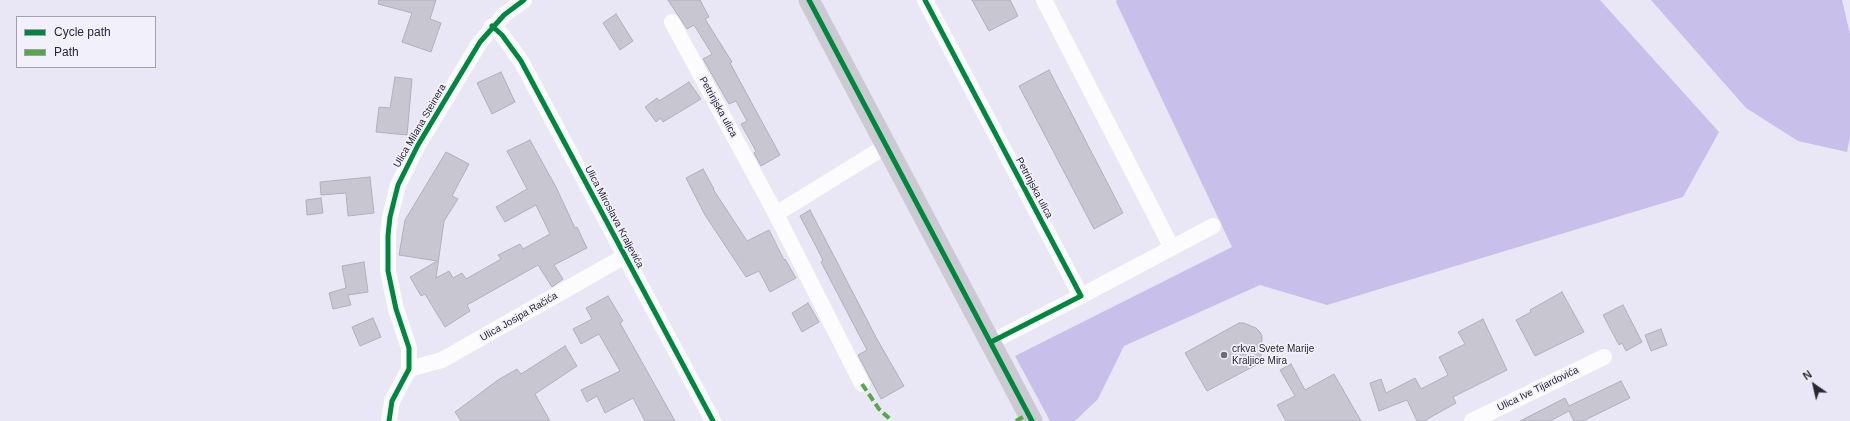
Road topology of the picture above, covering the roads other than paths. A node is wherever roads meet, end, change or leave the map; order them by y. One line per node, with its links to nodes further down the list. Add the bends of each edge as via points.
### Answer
1 (524, 0): 6 (street, Ulica Milana Steinera)
2 (809, 0): 7 (main road)
3 (925, 0): 12 (street, Petrinjska ulica)
4 (1044, 0): 10 (street)
5 (672, 22): 8 (street, Petrinjska ulica)
6 (492, 26): 11 (street, Ulica Miroslava Kraljevića, via 502,35 520,61); 15 (street, Ulica Milana Steinera, via 418,145 403,173 394,200 388,235 388,271 396,309 409,348)
7 (886, 146): 8 (street); 13 (main road)
8 (776, 214): 16 (street, Petrinjska ulica)
9 (1213, 226): 10 (street)
10 (1172, 248): 12 (street)
11 (625, 256): 15 (street, Ulica Josipa Račića, via 438,362); 18 (street, Ulica Miroslava Kraljevića)
12 (1081, 296): 13 (street)
13 (991, 342): 19 (main road)
14 (1604, 357): 20 (street, Ulica Ive Tijardovića)
15 (409, 369): 17 (street, Ulica Milana Steinera, via 392,401)
16 (862, 384)
17 (389, 421)
18 (713, 421)
19 (1032, 421)
20 (1472, 421)

